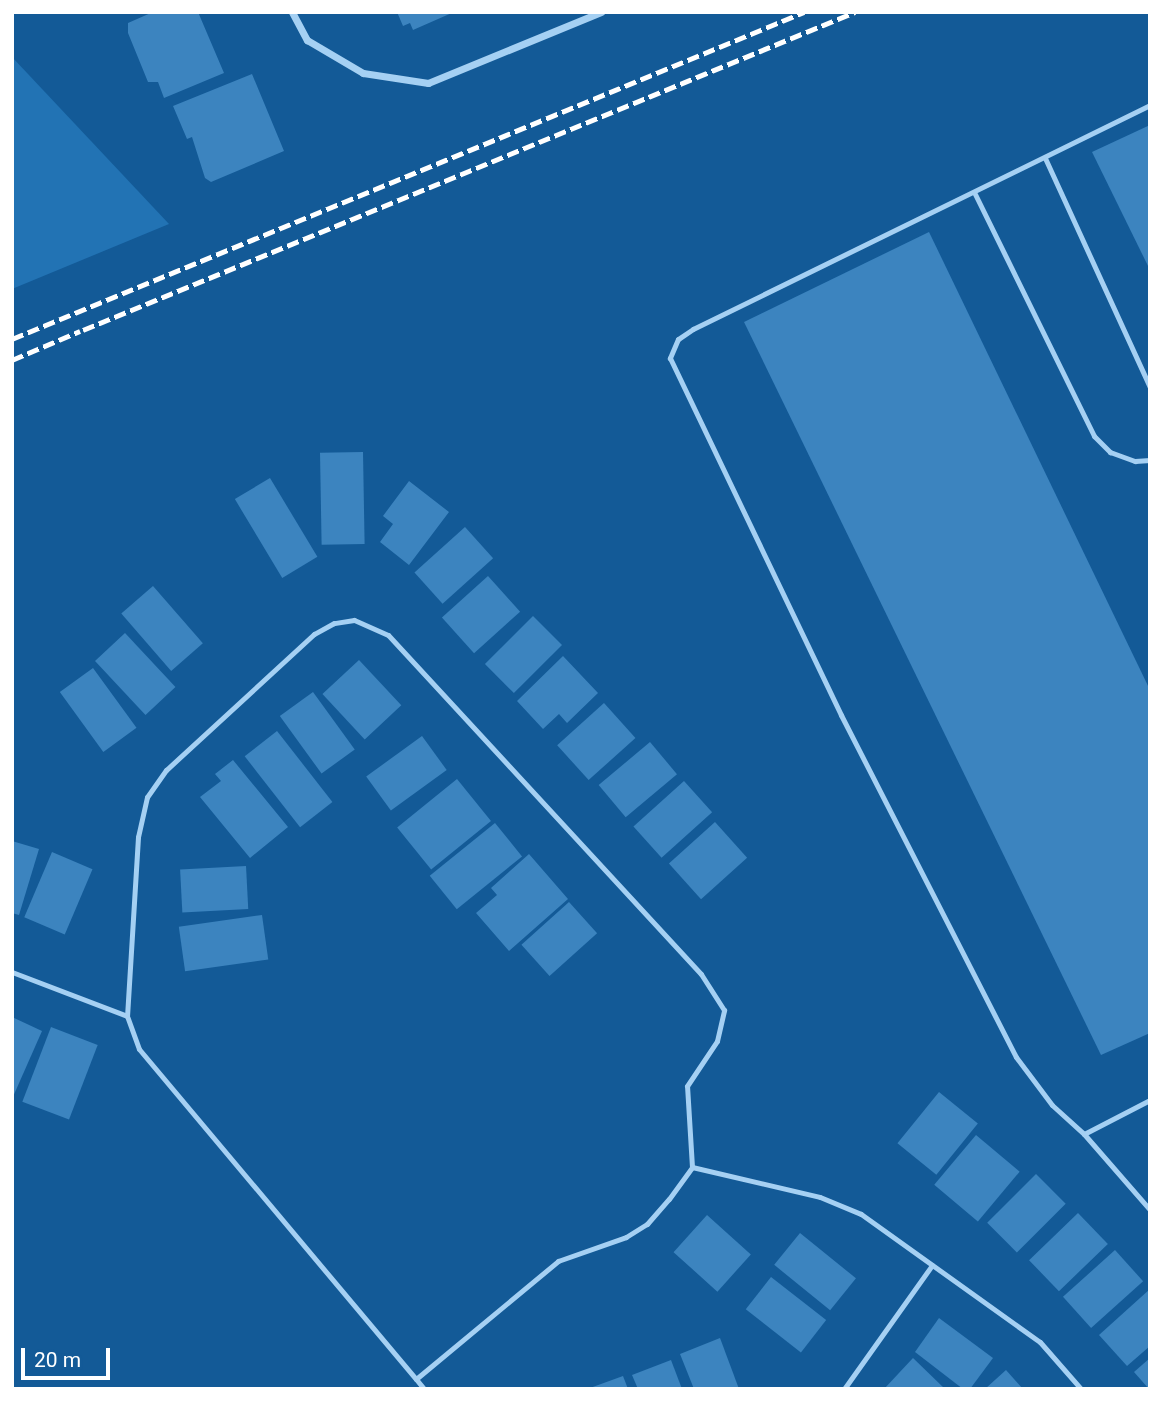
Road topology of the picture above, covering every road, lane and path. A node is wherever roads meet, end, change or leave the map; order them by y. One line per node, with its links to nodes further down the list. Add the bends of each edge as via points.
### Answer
1 (292, 12): 2 (street, via 307,40 363,73 428,83)
2 (601, 12)
3 (1150, 105): 4 (lane)
4 (1045, 158): 5 (lane); 6 (lane)
5 (975, 194): 7 (lane, via 1094,436 1110,452 1135,461); 11 (lane, via 693,329 678,339 670,358 841,715 1016,1057 1052,1105)
6 (1150, 387)
7 (1150, 460)
8 (12, 972): 9 (lane)
9 (127, 1016): 12 (lane, via 138,837 147,797 166,771 314,634 334,623 362,623 388,635 716,992 724,1022 687,1086); 15 (lane, via 139,1049)
10 (1150, 1100): 11 (lane)
11 (1084, 1134): 13 (lane)
12 (692, 1167): 14 (lane, via 845,1206); 15 (lane, via 647,1224 626,1237 558,1261)
13 (1150, 1210)
14 (932, 1265): 17 (lane); 18 (lane, via 1040,1342)
15 (416, 1380): 16 (lane)
16 (424, 1389)
17 (844, 1389)
18 (1081, 1389)

